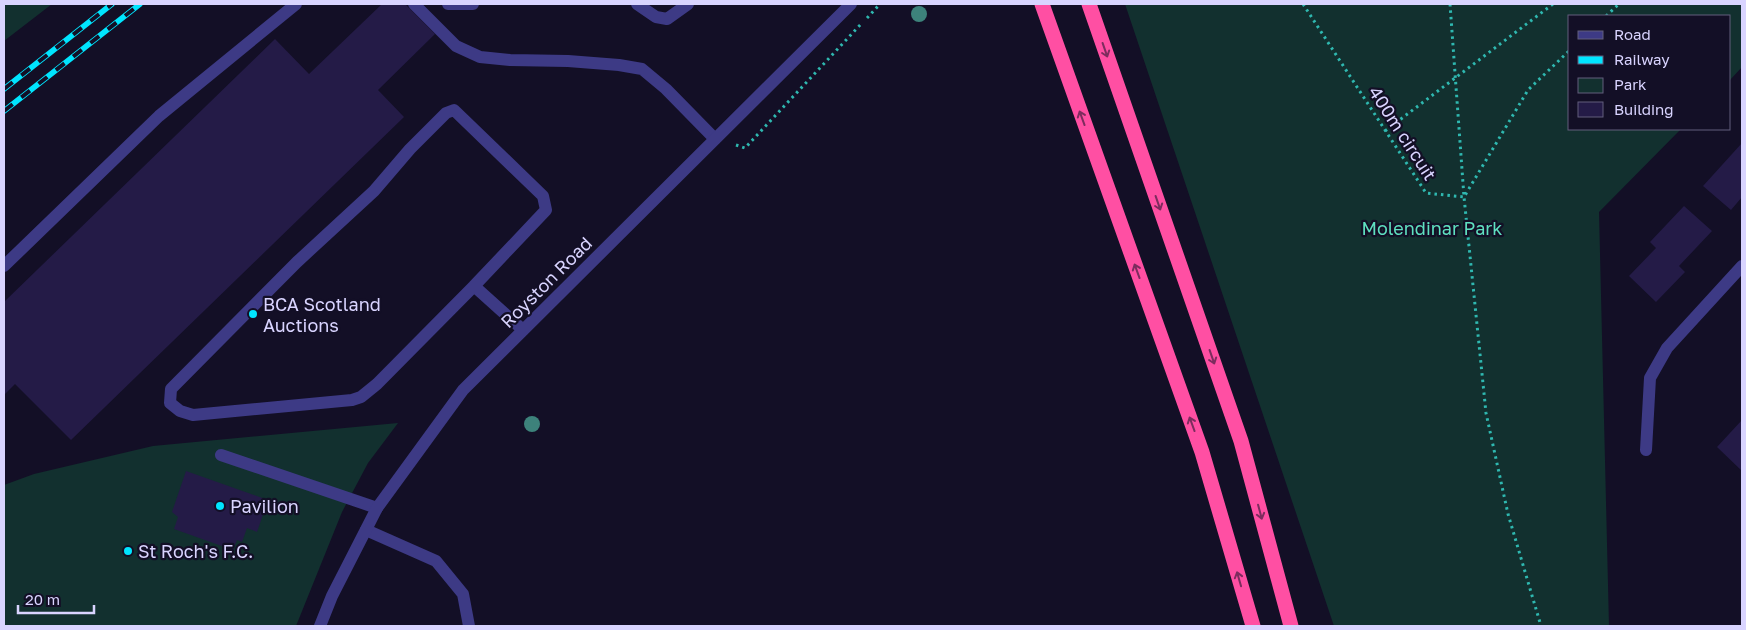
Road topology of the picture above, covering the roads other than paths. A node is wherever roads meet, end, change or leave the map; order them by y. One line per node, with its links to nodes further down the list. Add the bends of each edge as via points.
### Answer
1 (296, 4): 11 (street, via 159,116)
2 (414, 4): 10 (street, via 456,46 480,57 642,68)
3 (448, 4): 4 (street)
4 (473, 4)
5 (637, 4): 6 (street, via 656,17 668,20)
6 (688, 4)
7 (851, 4): 10 (street, Royston Road)
8 (1042, 4): 21 (highway, one-way to 8, via 1202,452)
9 (1089, 4): 22 (highway, one-way to 22, via 1241,441)
10 (715, 139): 14 (street, Royston Road)
11 (4, 266)
12 (1742, 266): 15 (street, via 1666,348 1650,378)
13 (474, 286): 13 (street, via 546,210 543,196 454,110 446,112 374,190 171,389 170,403 193,415 361,397); 14 (street)
14 (523, 330): 17 (street, Royston Road, via 463,390)
15 (1646, 450)
16 (222, 455): 17 (street)
17 (377, 508): 18 (street, Royston Road)
18 (366, 530): 19 (street, Royston Road); 20 (street, via 436,561 463,594)
19 (320, 626)
20 (469, 626)
21 (1253, 626)
22 (1291, 626)

